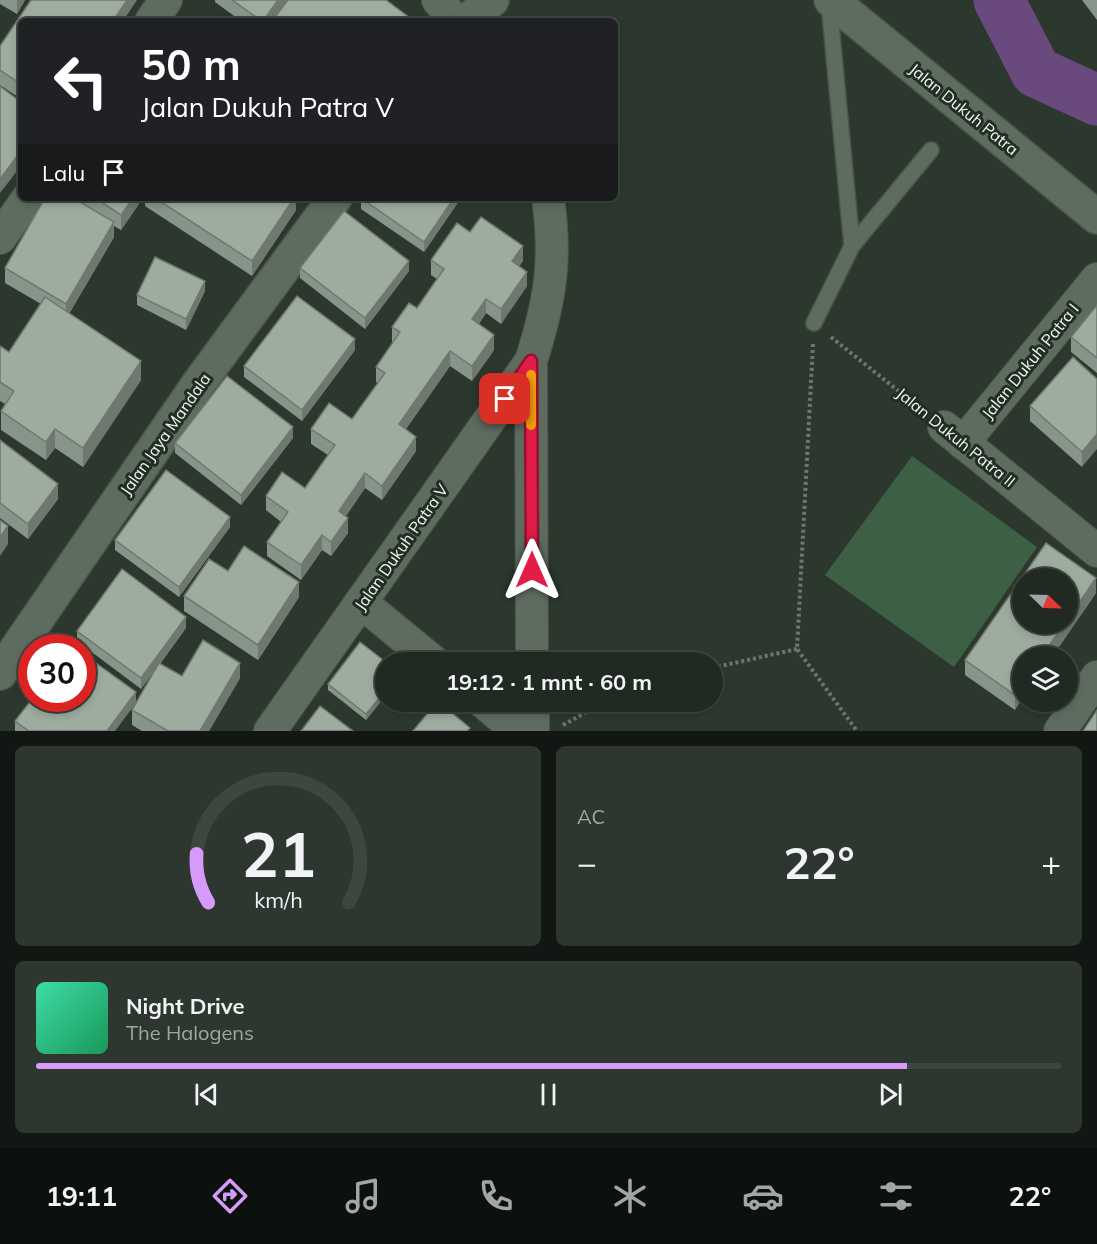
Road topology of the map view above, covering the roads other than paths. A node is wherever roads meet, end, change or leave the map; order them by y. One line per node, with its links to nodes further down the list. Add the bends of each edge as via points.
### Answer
1 (166, 0): 5 (street)
2 (438, 0): 6 (street)
3 (492, 0): 7 (street)
4 (830, 0): 12 (street, Jalan Dukuh Patra); 14 (lane)
5 (153, 18)
6 (453, 18)
7 (471, 18)
8 (931, 150): 14 (lane)
9 (26, 201): 13 (street)
10 (333, 201): 23 (street, Jalan Jaya Mandala, via 199,383)
11 (548, 201): 17 (street, via 553,231 551,285)
12 (1097, 217)
13 (0, 238)
14 (852, 246): 16 (lane)
15 (1097, 279): 18 (street, Jalan Dukuh Patra I)
16 (814, 323)
17 (531, 361): 20 (street, Jalan Dukuh Patra V); 22 (street)
18 (953, 435): 19 (street, Jalan Dukuh Patra II)
19 (1097, 551)
20 (362, 603): 21 (street); 28 (street, Jalan Dukuh Patra V)
21 (422, 652)
22 (532, 652)
23 (0, 673)
24 (1097, 677): 30 (street)
25 (495, 712): 29 (street)
26 (538, 712): 27 (street)
27 (547, 728)
28 (270, 731)
29 (518, 731)
30 (1059, 731)

